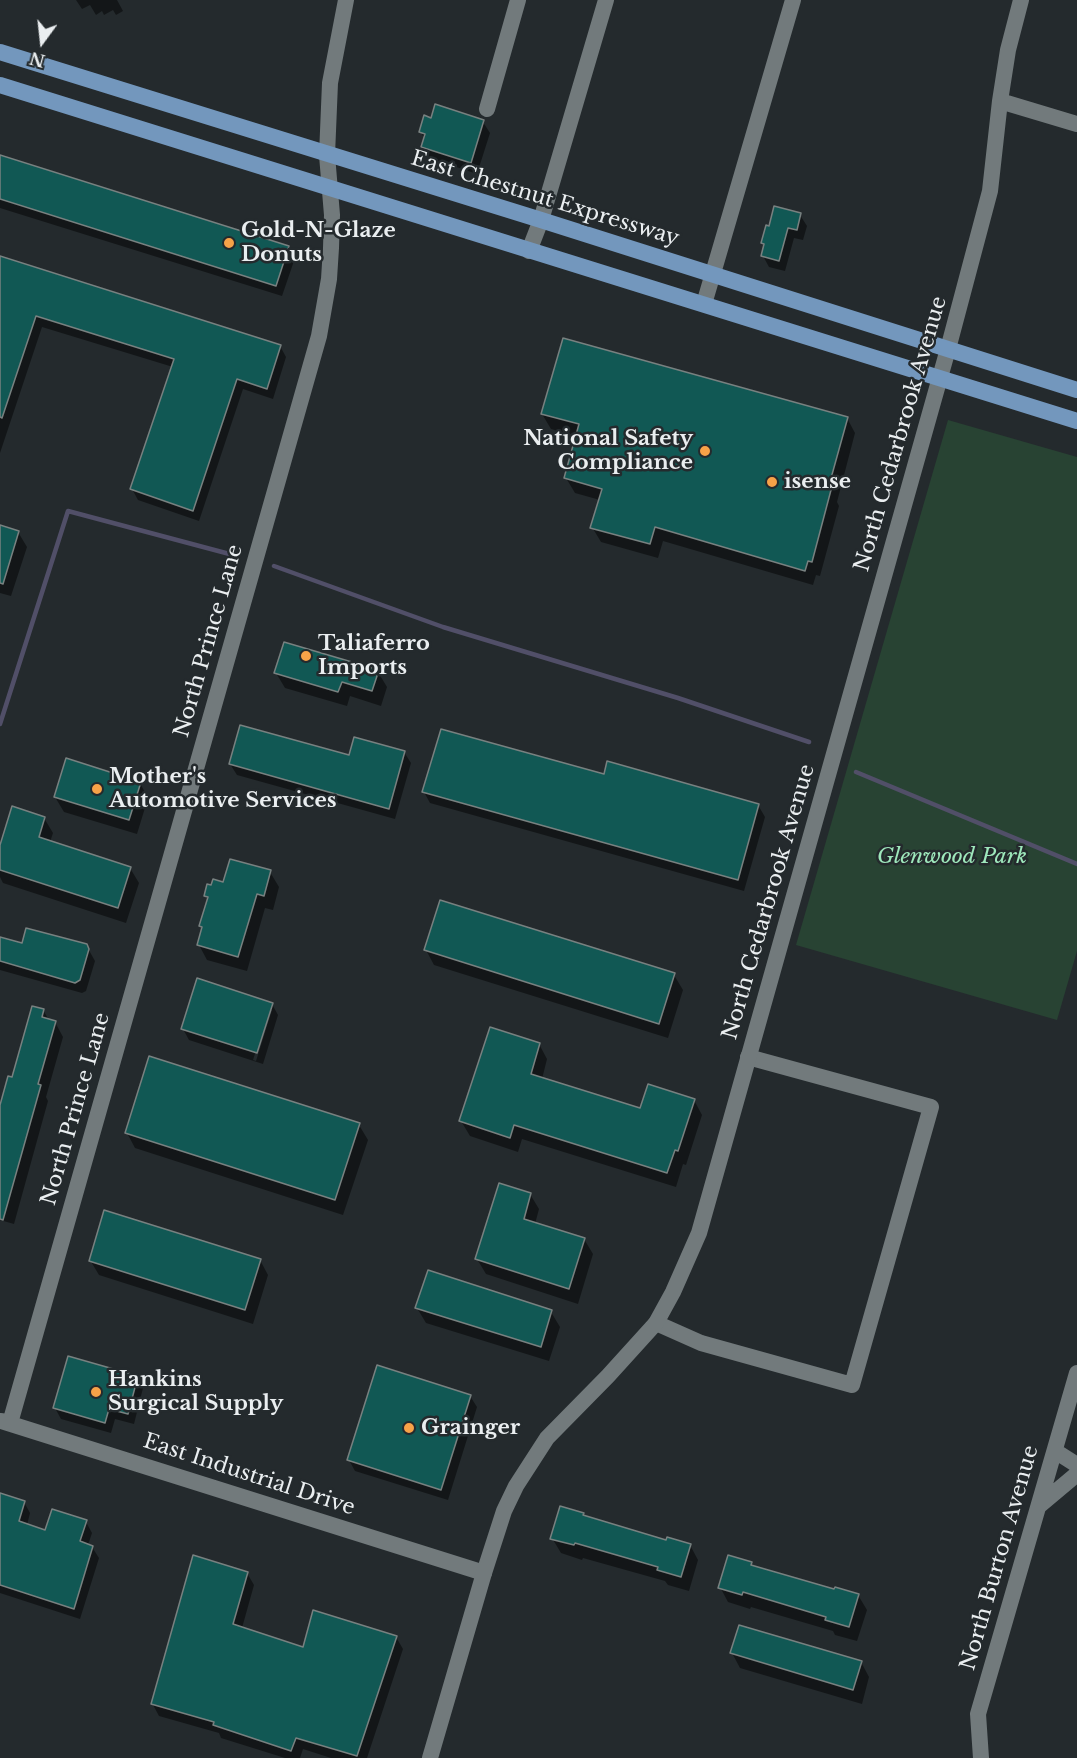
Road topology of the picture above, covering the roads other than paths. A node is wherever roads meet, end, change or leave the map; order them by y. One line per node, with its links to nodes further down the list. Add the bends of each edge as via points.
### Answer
1 (346, 0): 11 (street, North Prince Lane, via 330,83)
2 (518, 0): 9 (street)
3 (606, 0): 13 (street)
4 (793, 0): 15 (street)
5 (1021, 0): 8 (street, North Cedarbrook Avenue)
6 (0, 52): 11 (main road, East Chestnut Expressway)
7 (0, 85): 12 (main road)
8 (1000, 101): 10 (street); 17 (street, North Cedarbrook Avenue, via 990,191)
9 (487, 109)
10 (1077, 124)
11 (327, 155): 12 (street, North Prince Lane); 13 (main road, East Chestnut Expressway)
12 (330, 189): 14 (main road); 24 (street, North Prince Lane, via 329,279 319,336)
13 (541, 220): 14 (street); 15 (main road, East Chestnut Expressway)
14 (529, 251): 16 (main road)
15 (713, 276): 16 (street); 17 (main road, East Chestnut Expressway)
16 (704, 304): 18 (main road)
17 (948, 350): 18 (street, North Cedarbrook Avenue); 19 (main road, East Chestnut Expressway)
18 (940, 378): 20 (main road); 21 (street, North Cedarbrook Avenue)
19 (1077, 390)
20 (1077, 421)
21 (748, 1057): 22 (street, North Cedarbrook Avenue, via 699,1233); 22 (street, via 931,1107 852,1385 701,1343)
22 (656, 1323): 29 (street, North Cedarbrook Avenue, via 547,1438 530,1462 504,1511)
23 (1077, 1373): 25 (street, North Burton Avenue)
24 (5, 1422): 29 (street, East Industrial Drive)
25 (1055, 1452): 26 (street); 28 (street, North Burton Avenue)
26 (1077, 1465)
27 (1077, 1474): 28 (street)
28 (1040, 1505): 31 (street, North Burton Avenue, via 978,1714)
29 (484, 1573): 30 (street, North Cedarbrook Avenue)
30 (430, 1758)
31 (981, 1758)

